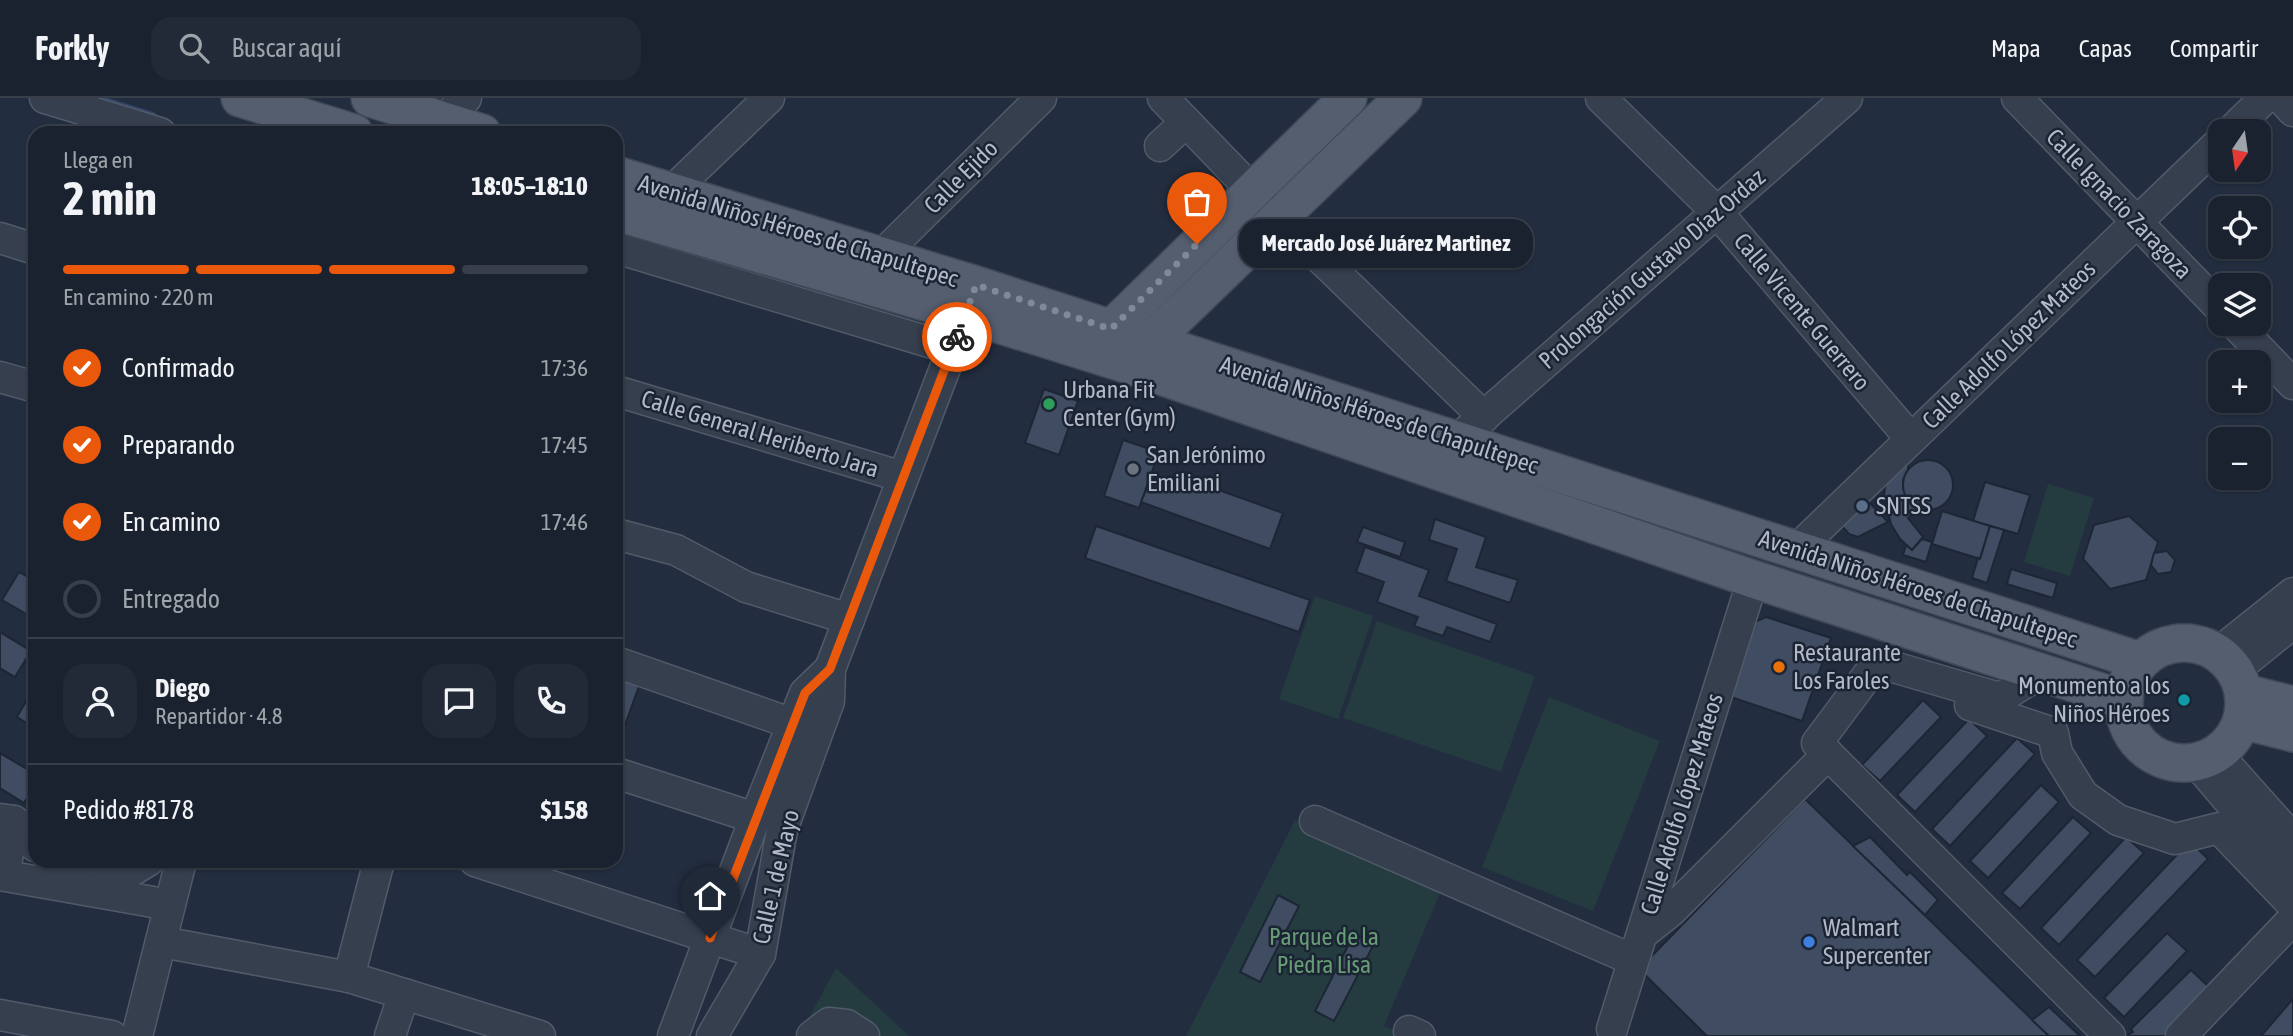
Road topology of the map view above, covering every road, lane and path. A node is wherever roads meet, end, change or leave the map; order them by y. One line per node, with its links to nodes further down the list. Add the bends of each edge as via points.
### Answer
1 (45, 98): 18 (street)
2 (240, 98): 19 (main road)
3 (370, 98): 14 (main road)
4 (769, 98): 25 (street)
5 (1041, 98): 31 (street, Calle Ejido)
6 (1163, 98): 17 (street)
7 (1348, 98): 24 (main road)
8 (1601, 98): 26 (street, Calle Vicente Guerrero)
9 (1847, 98): 26 (street, Prolongación Gustavo Díaz Ordaz)
10 (2017, 98): 29 (street, Calle Ignacio Zaragoza)
11 (2265, 98): 16 (street)
12 (2281, 98): 15 (street)
13 (1395, 101): 28 (main road)
14 (455, 109): 20 (main road)
15 (2293, 111)
16 (2243, 119)
17 (1186, 122): 21 (street); 24 (street)
18 (137, 126)
19 (331, 126)
20 (474, 126)
21 (1160, 146)
22 (2208, 153): 29 (street, Calle Adolfo López Mateos)
23 (623, 177): 25 (main road, Avenida Niños Héroes de Chapultepec)
24 (1252, 191): 28 (street); 34 (main road)
25 (671, 192): 31 (main road, Avenida Niños Héroes de Chapultepec)
26 (1717, 212): 42 (street, Prolongación Gustavo Díaz Ordaz); 43 (street, Calle Vicente Guerrero)
27 (623, 214): 33 (main road, Avenida Niños Héroes de Chapultepec)
28 (1279, 218): 37 (main road); 42 (street)
29 (2136, 222): 32 (street, Calle Ignacio Zaragoza); 43 (street, Calle Adolfo López Mateos)
30 (623, 250): 36 (street)
31 (881, 256): 33 (main road, Avenida Niños Héroes de Chapultepec)
32 (2208, 296)
33 (971, 300): 34 (main road, Avenida Niños Héroes de Chapultepec); 36 (street, Calle 1 de Mayo); 37 (main road, Avenida Niños Héroes de Chapultepec)
34 (1111, 329): 37 (main road, Avenida Niños Héroes de Chapultepec)
35 (2247, 336): 39 (street)
36 (952, 349): 45 (street, Calle 1 de Mayo)
37 (1139, 353): 44 (main road, Avenida Niños Héroes de Chapultepec); 48 (main road, Avenida Niños Héroes de Chapultepec)
38 (0, 377): 40 (street)
39 (2293, 384)
40 (28, 385)
41 (623, 393): 45 (street, Calle General Heriberto Jara)
42 (1484, 417): 44 (street, Prolongación Gustavo Díaz Ordaz)
43 (1911, 439): 47 (street, Calle Adolfo López Mateos)
44 (1457, 440): 47 (main road, Avenida Niños Héroes de Chapultepec)
45 (903, 477): 50 (street, Calle 1 de Mayo)
46 (623, 536): 50 (street, via 676,551 746,587)
47 (1796, 550): 52 (main road, Avenida Niños Héroes de Chapultepec)
48 (1753, 579): 56 (main road, Avenida Niños Héroes de Chapultepec); 84 (street, Calle Adolfo López Mateos)
49 (2293, 593): 57 (street)
50 (849, 619): 54 (street, Calle 1 de Mayo)
51 (2293, 622): 57 (street)
52 (2140, 661): 57 (main road, via 2169,644 2203,645); 58 (main road, via 2125,685)
53 (623, 664): 60 (street)
54 (830, 669): 60 (street, Calle 1 de Mayo, via 805,693); 85 (street, Calle 1 de Mayo, via 829,701 782,830)
55 (1870, 671): 56 (street, via 1883,663 1996,697); 62 (street, via 1816,743); 68 (street, via 2053,733 2057,753 2083,794 2118,820)
56 (2042, 672): 58 (main road, Avenida Niños Héroes de Chapultepec)
57 (2235, 684): 59 (main road); 61 (main road); 63 (main road, via 2236,734)
58 (2123, 699): 63 (main road, via 2132,735 2144,748 2178,763)
59 (2293, 705)
60 (793, 724): 65 (street, Calle 1 de Mayo)
61 (2293, 733)
62 (1828, 754): 84 (street); 99 (street)
63 (2207, 758): 69 (street); 78 (street)
64 (623, 775): 65 (street)
65 (755, 818): 82 (street, Calle 1 de Mayo)
66 (7, 820): 70 (street); 77 (street)
67 (1315, 821): 84 (street)
68 (2175, 839): 71 (street); 80 (street, via 2219,828)
69 (2293, 839)
70 (28, 840)
71 (2233, 861)
72 (86, 868): 73 (street, via 123,876)
73 (136, 868)
74 (179, 868): 79 (street)
75 (377, 868): 86 (street)
76 (497, 868): 82 (street)
77 (2, 875): 79 (street)
78 (2293, 876)
79 (170, 905): 83 (street)
80 (2293, 905)
81 (2293, 919): 89 (street)
82 (710, 938): 85 (street); 95 (street, Calle 1 de Mayo)
83 (162, 942): 86 (street); 93 (street)
84 (1638, 947): 90 (street, Calle Adolfo López Mateos)
85 (760, 954): 96 (street, Calle 1 de Mayo)
86 (349, 977): 87 (street)
87 (404, 994): 91 (street); 94 (street)
88 (0, 1015): 92 (street)
89 (2199, 1030)
90 (1612, 1033)
91 (533, 1035)
92 (112, 1036)
93 (137, 1036)
94 (390, 1036)
95 (673, 1036)
96 (712, 1036)
97 (812, 1036): 98 (street, via 829,1023 847,1025)
98 (864, 1036)
99 (2110, 1036)

